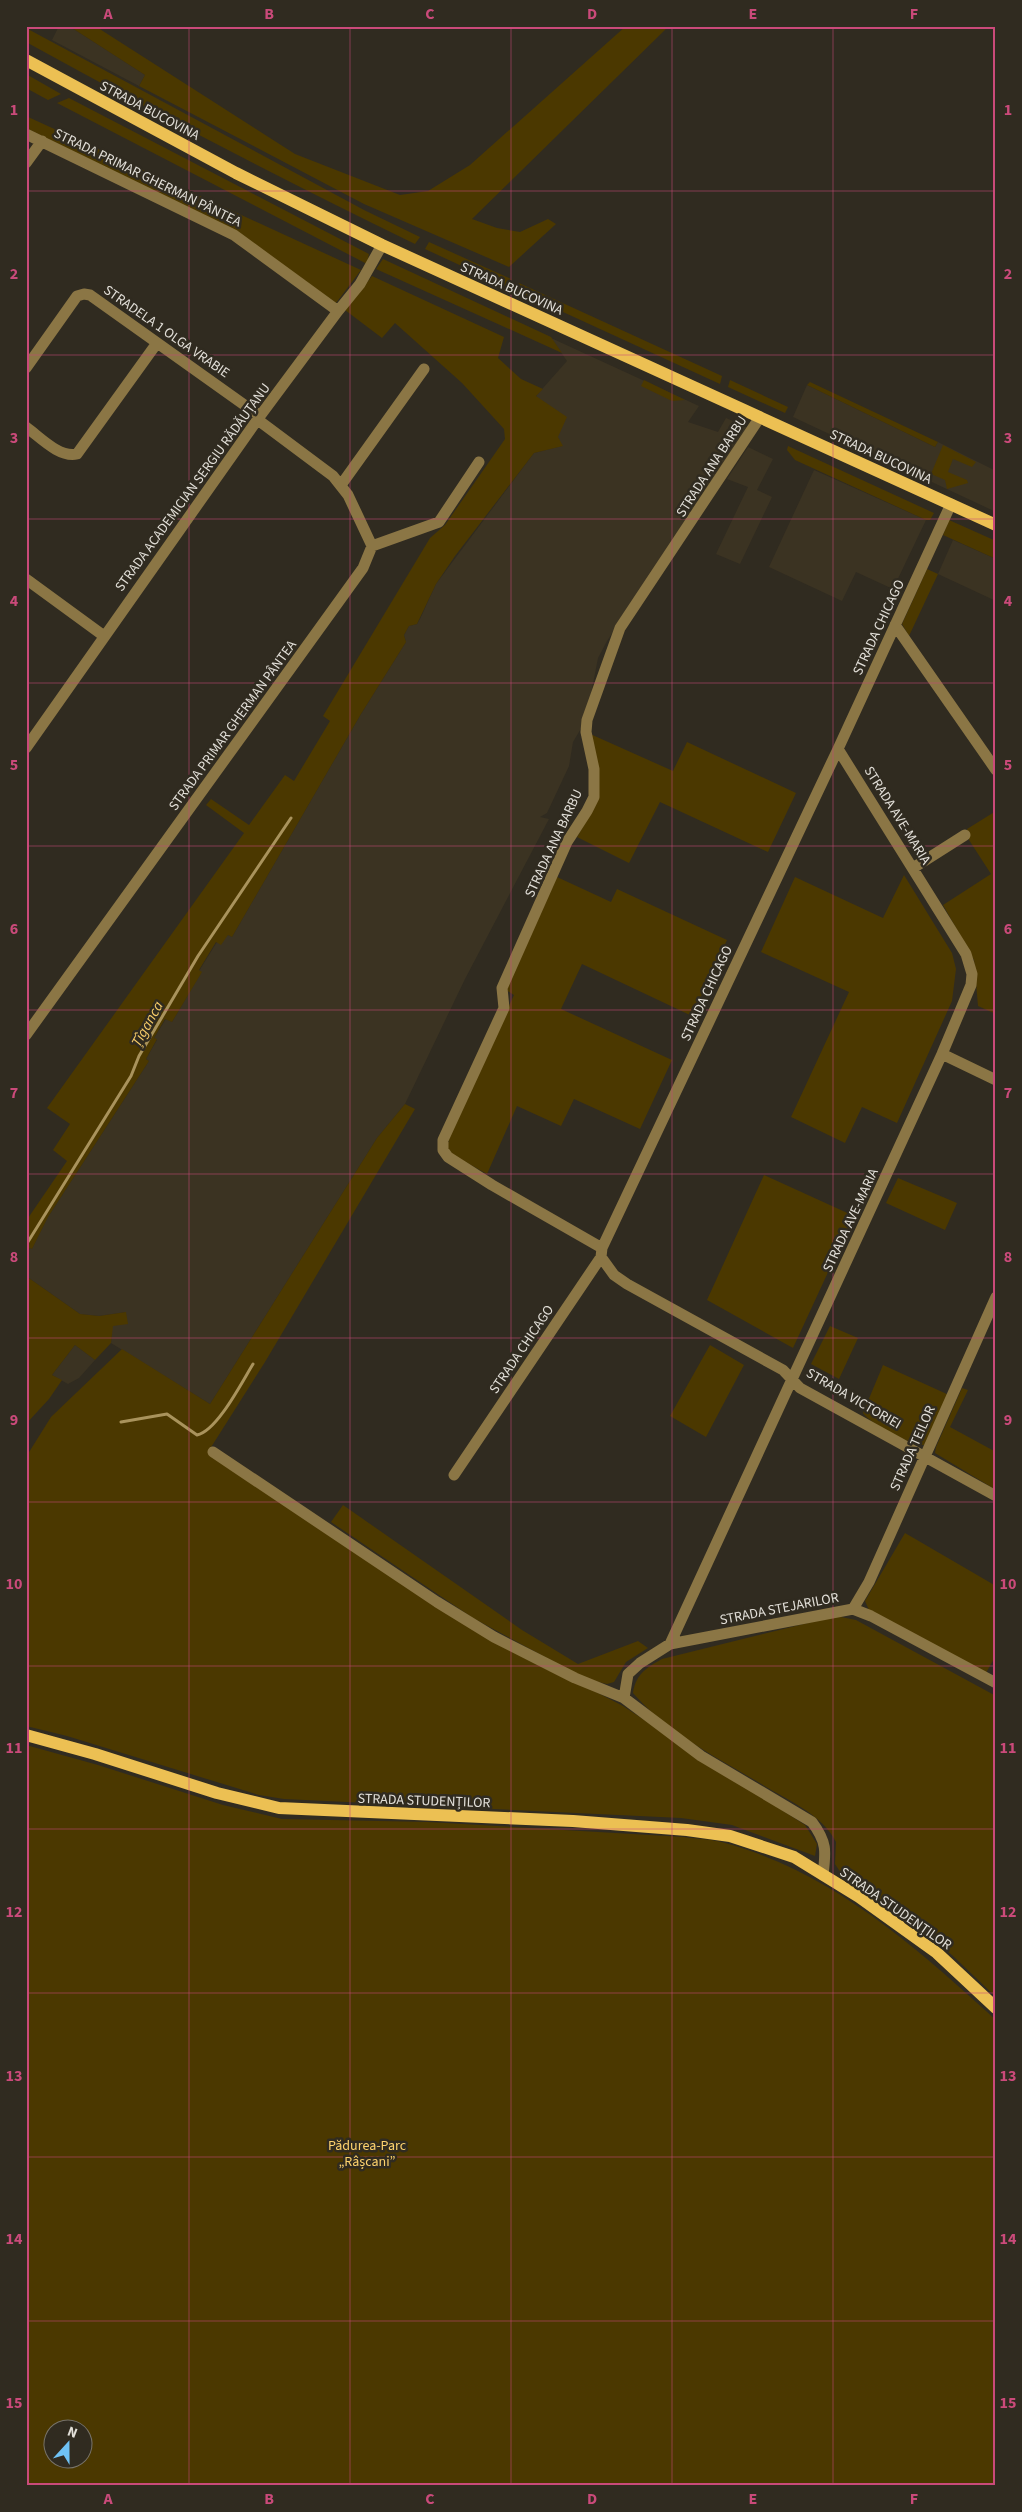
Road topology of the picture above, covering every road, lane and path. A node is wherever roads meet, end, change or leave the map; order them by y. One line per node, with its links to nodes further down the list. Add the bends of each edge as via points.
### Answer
1 (26, 60): 5 (main road, STRADA BUCOVINA, via 236,173)
2 (26, 134): 3 (street, STRADA PRIMAR GHERMAN PÂNTEA)
3 (42, 141): 4 (street); 6 (street, STRADA PRIMAR GHERMAN PÂNTEA, via 234,235)
4 (26, 163)
5 (382, 245): 6 (street, STRADA ACADEMICIAN SERGIU RĂDĂUȚANU, via 360,284); 10 (main road, STRADA BUCOVINA)
6 (338, 311): 11 (street, STRADA ACADEMICIAN SERGIU RĂDĂUȚANU)
7 (157, 342): 8 (street, STRADELA 1 OLGA VRABIE, via 84,294 77,296); 11 (street, STRADELA 1 OLGA VRABIE); 12 (street, via 77,454 61,453)
8 (26, 368)
9 (424, 369): 14 (street)
10 (760, 417): 15 (main road, STRADA BUCOVINA); 31 (street, STRADA ANA BARBU, via 620,628 613,644 587,720 586,732 594,769 594,797 567,842 502,988 504,1008 443,1140 443,1150)
11 (259, 418): 14 (street, STRADELA 1 OLGA VRABIE); 20 (street, STRADA ACADEMICIAN SERGIU RĂDĂUȚANU)
12 (26, 427)
13 (479, 462): 17 (street, via 439,522)
14 (341, 485): 17 (street, STRADELA 1 OLGA VRABIE)
15 (951, 504): 16 (main road, STRADA BUCOVINA); 19 (street, STRADA CHICAGO)
16 (996, 525)
17 (372, 546): 28 (street, STRADA PRIMAR GHERMAN PÂNTEA, via 358,575)
18 (26, 580): 20 (street)
19 (895, 625): 22 (street, STRADA CHICAGO); 23 (street)
20 (104, 636): 21 (street, STRADA ACADEMICIAN SERGIU RĂDĂUȚANU)
21 (26, 748)
22 (838, 749): 24 (street, STRADA AVE-MARIA); 25 (street, STRADA CHICAGO)
23 (996, 770)
24 (853, 772): 25 (street, via 844,767); 27 (street, STRADA AVE-MARIA)
25 (827, 773): 32 (street, STRADA CHICAGO)
26 (965, 835): 27 (street)
27 (913, 868): 29 (street, STRADA AVE-MARIA, via 966,954 972,974 968,994)
28 (26, 1035)
29 (942, 1054): 30 (street); 34 (street, STRADA AVE-MARIA)
30 (996, 1080)
31 (448, 1157): 32 (street, STRADA VICTORIEI)
32 (602, 1253): 34 (street, STRADA VICTORIEI, via 614,1275 627,1284 783,1370); 37 (street, STRADA CHICAGO)
33 (996, 1297): 36 (street, STRADA TEILOR)
34 (793, 1380): 36 (street, STRADA VICTORIEI, via 800,1388); 40 (street, STRADA AVE-MARIA)
35 (213, 1452): 42 (street, STRADA STUDENȚILOR, via 437,1602 575,1678)
36 (926, 1456): 38 (street, STRADA VICTORIEI); 39 (street, STRADA TEILOR, via 869,1582)
37 (454, 1474)
38 (996, 1496)
39 (853, 1609): 40 (street, STRADA STEJARILOR); 41 (street, STRADA STEJARILOR, via 872,1616)
40 (670, 1644): 42 (street, via 628,1674)
41 (996, 1683)
42 (624, 1698): 44 (street, STRADA STUDENȚILOR, via 702,1756 812,1822 822,1836 826,1851)
43 (26, 1735): 44 (main road, STRADA STUDENȚILOR, via 264,1806 687,1830 730,1836 766,1847 794,1857)
44 (822, 1874): 45 (main road, STRADA STUDENȚILOR, via 937,1953)
45 (996, 2008)

